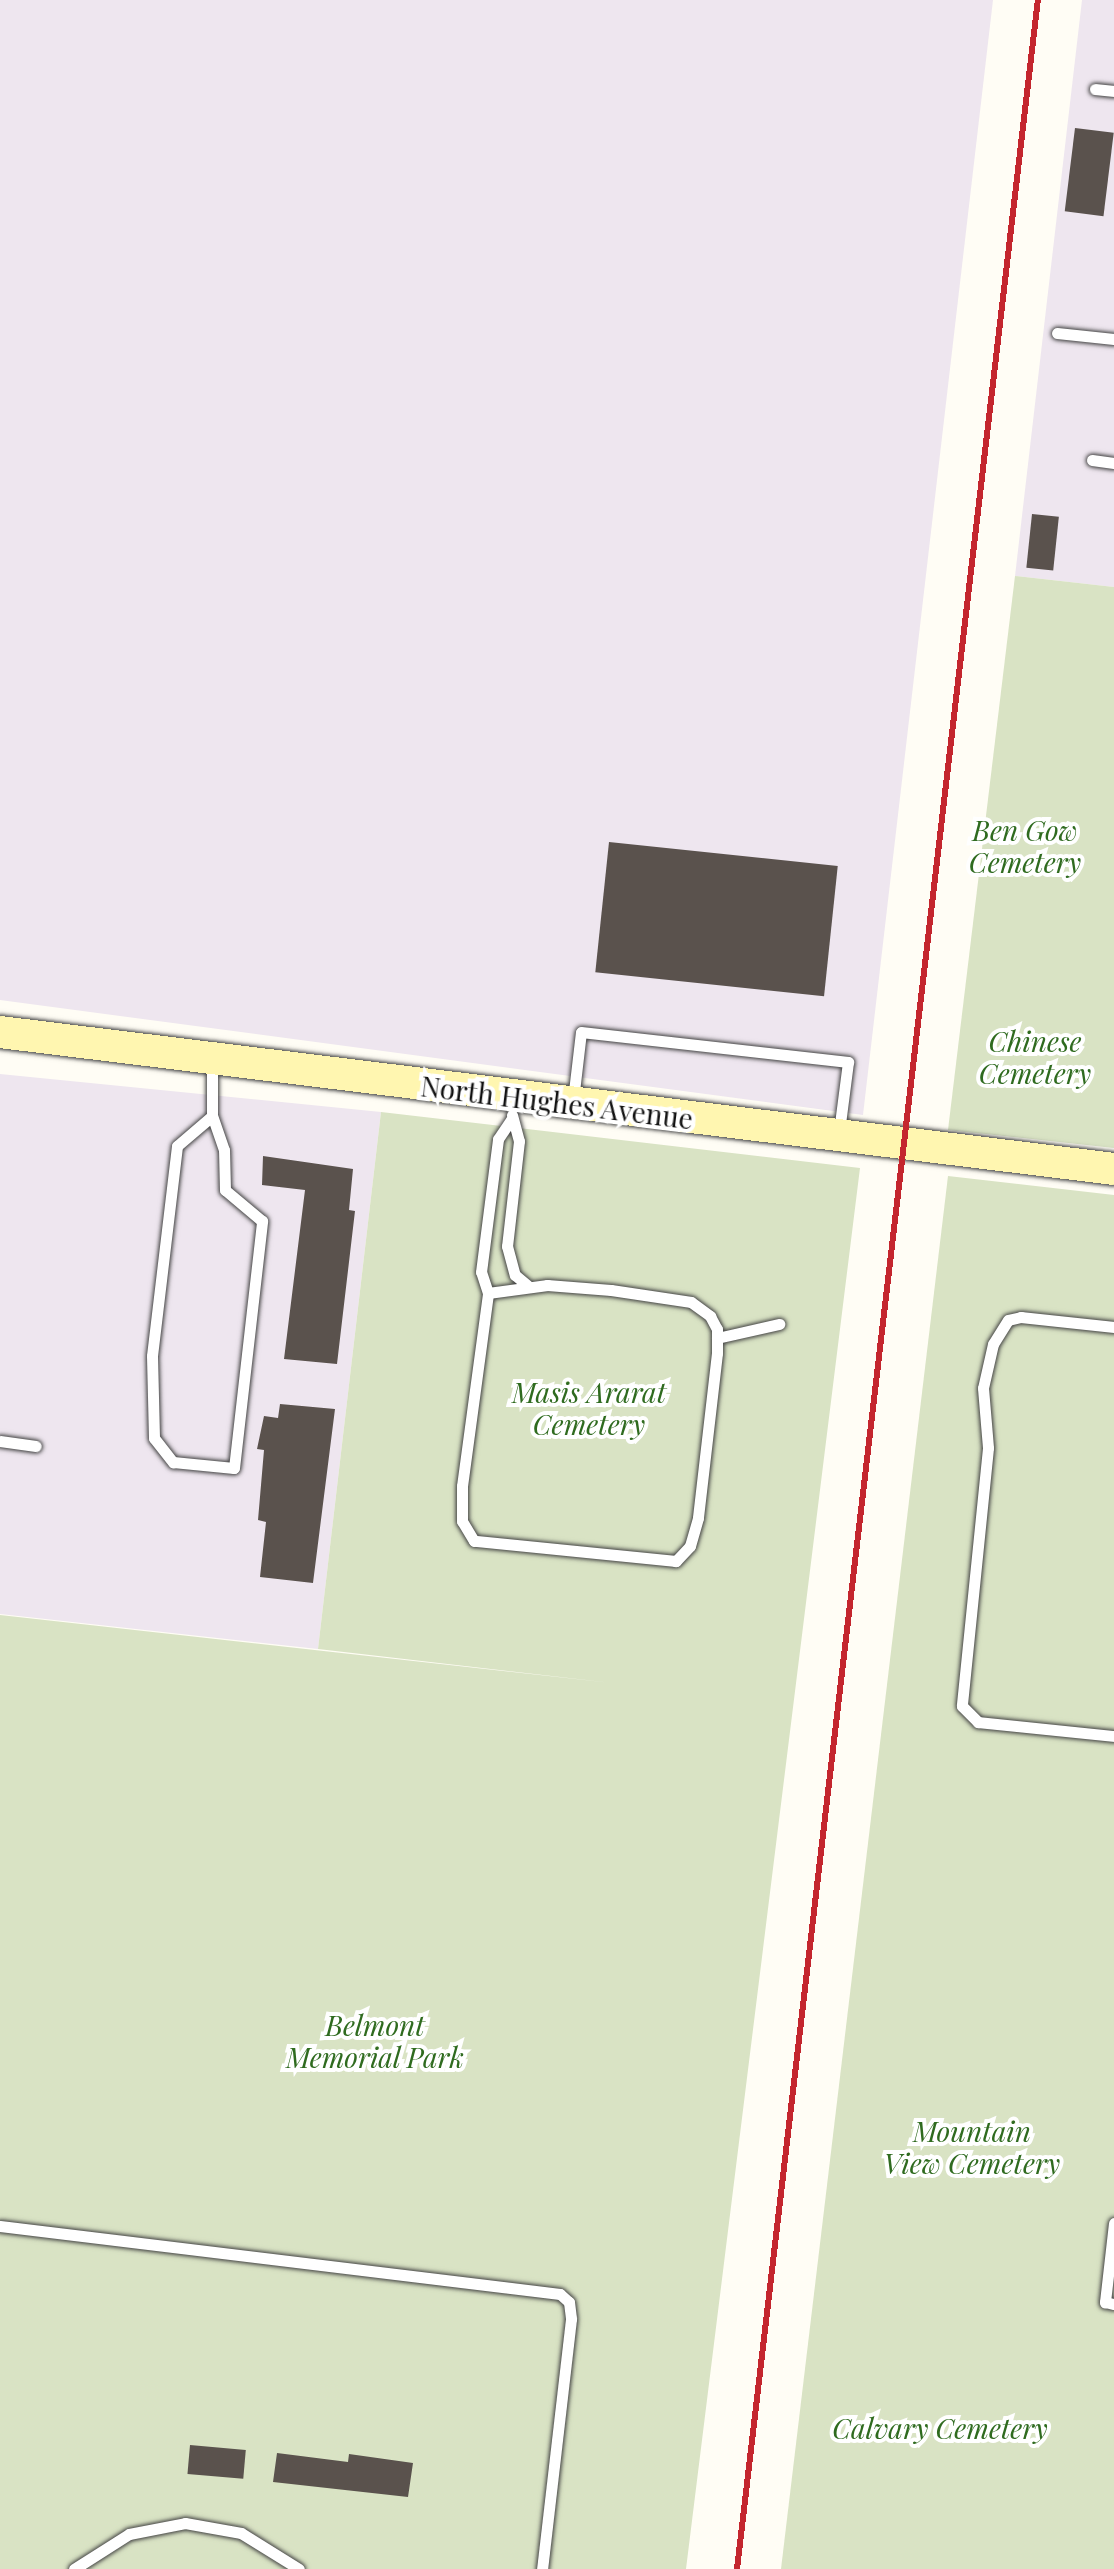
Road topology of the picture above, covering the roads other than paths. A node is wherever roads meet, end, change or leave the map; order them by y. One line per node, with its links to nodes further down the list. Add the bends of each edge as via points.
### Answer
1 (1095, 89): 2 (lane)
2 (1114, 91)
3 (1057, 333): 4 (lane)
4 (1114, 339)
5 (1092, 460): 6 (lane)
6 (1114, 463)
7 (0, 1025): 9 (street)
8 (0, 1032): 9 (street, North Hughes Avenue)
9 (49, 1038): 10 (street, North Hughes Avenue)
10 (212, 1061): 12 (street, North Hughes Avenue); 13 (lane)
11 (573, 1104): 12 (street, North Hughes Avenue); 14 (street, North Hughes Avenue); 14 (lane, via 581,1032 848,1062)
12 (512, 1108): 16 (lane, via 519,1141 507,1246 515,1275); 17 (lane, via 496,1153 481,1272)
13 (212, 1116): 13 (lane, via 224,1150 225,1190 262,1221 234,1468 173,1462 154,1438 152,1356 177,1146)
14 (838, 1136): 15 (street, North Hughes Avenue)
15 (1114, 1169)
16 (527, 1285): 17 (lane); 20 (lane, via 691,1302 710,1316)
17 (488, 1293): 20 (lane, via 462,1486 462,1521 474,1541 676,1561 690,1546 698,1518)
18 (779, 1324): 20 (lane)
19 (1114, 1327): 23 (lane, via 1021,1317 1008,1320 993,1344 983,1388 988,1448 962,1706 978,1722)
20 (717, 1338)
21 (0, 1441): 22 (lane)
22 (36, 1446)
23 (1114, 1736)
24 (1114, 2223): 26 (lane, via 1105,2302)
25 (0, 2226): 29 (lane, via 560,2294 569,2302 571,2319)
26 (1114, 2304)
27 (74, 2569): 28 (lane, via 129,2534 185,2523 241,2533)
28 (299, 2569)
29 (542, 2569)

